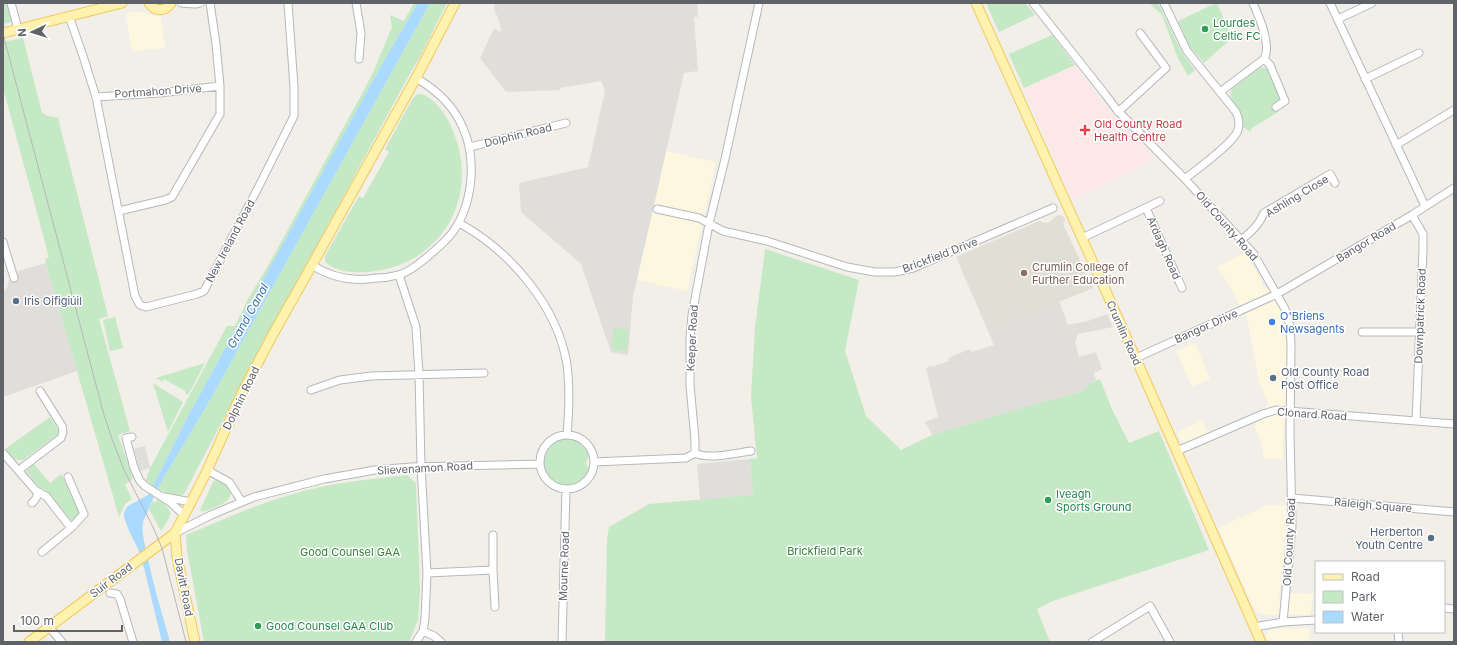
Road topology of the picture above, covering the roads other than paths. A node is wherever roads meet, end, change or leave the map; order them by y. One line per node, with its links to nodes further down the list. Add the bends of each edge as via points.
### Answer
1 (11, 3): 20 (street)
2 (122, 3): 18 (main road)
3 (149, 3): 4 (main road, via 159,10 167,8)
4 (171, 3)
5 (181, 3): 6 (street)
6 (200, 3)
7 (210, 3): 28 (street)
8 (288, 3): 45 (street, New Ireland Road, via 294,116 204,291 151,307 140,305 133,288)
9 (356, 3): 25 (street, via 361,33)
10 (455, 3): 26 (main road, Dolphin Road)
11 (759, 3): 48 (street, Keeper Road)
12 (976, 3): 49 (main road, Crumlin Road)
13 (1033, 3): 33 (street, Old County Road)
14 (1164, 3): 29 (street, via 1187,51)
15 (1253, 3): 24 (street, via 1265,37 1267,53)
16 (1330, 3): 19 (street)
17 (1372, 3): 19 (street)
18 (69, 16): 20 (main road); 30 (street, New Ireland Road)
19 (1338, 19): 27 (street)
20 (18, 29): 21 (main road)
21 (5, 32)
22 (1140, 33): 33 (street, via 1166,68)
23 (1420, 53): 27 (street)
24 (1264, 59): 29 (street); 31 (street, via 1270,65 1285,101)
25 (360, 60)
26 (416, 78): 36 (street, Dolphin Road, via 436,91 454,112); 52 (main road, Dolphin Road)
27 (1365, 79): 35 (street)
28 (220, 86): 30 (street, Portmahon Drive); 45 (street, via 220,114 172,197)
29 (1220, 92): 37 (street, via 1239,118 1238,131 1223,148)
30 (96, 97): 45 (street, New Ireland Road)
31 (1276, 107)
32 (1454, 110): 35 (street)
33 (1118, 112): 37 (street, Old County Road)
34 (566, 123): 36 (street, Dolphin Road)
35 (1396, 145): 41 (street)
36 (470, 146): 47 (street, Dolphin Road, via 472,172)
37 (1185, 179): 50 (street, Old County Road)
38 (1335, 183): 50 (street, Ashling Close, via 1330,174 1290,197 1264,213 1261,221)
39 (1454, 188): 41 (street, Bangor Road)
40 (1160, 201): 43 (street, Ardagh Road)
41 (1425, 206): 46 (street, Bangor Road)
42 (1053, 208): 48 (street, Brickfield Drive, via 929,262 895,272 867,272 847,267)
43 (1146, 208): 49 (street, Ardagh Road); 55 (street, Ardagh Road)
44 (657, 209): 48 (street, via 699,218)
45 (118, 212)
46 (1412, 215): 56 (street, Bangor Road); 58 (street, Downpatrick Road, via 1422,234)
47 (459, 222): 53 (street, Dolphin Road, via 445,242 422,262); 67 (street, via 487,241 516,266 538,296 556,328 567,364)
48 (709, 224): 72 (street, Keeper Road, via 695,290 690,339 690,385)
49 (1082, 238): 59 (main road, Crumlin Road)
50 (1241, 240): 56 (street, Old County Road, via 1253,253)
51 (3, 242): 54 (street)
52 (312, 265): 53 (street, Dolphin Road, via 330,275 349,279 369,280); 77 (main road, Dolphin Road, via 242,393)
53 (399, 275): 61 (street, via 416,328)
54 (14, 278)
55 (1182, 288)
56 (1277, 294): 59 (street, Bangor Drive); 64 (street, Old County Road, via 1290,326)
57 (1362, 332): 58 (street)
58 (1420, 332): 65 (street, Downpatrick Road)
59 (1136, 358): 70 (main road, Crumlin Road)
60 (484, 373): 61 (street)
61 (419, 374): 62 (street, via 340,380); 75 (street)
62 (311, 390)
63 (40, 391): 76 (street, via 60,420 63,432 61,438)
64 (1291, 411): 65 (street, Clonard Road); 70 (street, Clonard Road, via 1276,410 1264,414); 82 (street, Old County Road)
65 (1416, 421): 66 (street, Clonard Road)
66 (1454, 424)
67 (567, 435): 73 (street, via 584,441 591,450); 74 (street, via 555,438 545,446)
68 (132, 436): 81 (street, via 126,438 137,476 145,486)
69 (751, 451): 72 (street, via 714,456)
70 (1177, 451): 99 (main road, Crumlin Road)
71 (3, 453): 76 (street)
72 (695, 453): 73 (street, via 690,458)
73 (594, 462): 79 (street, via 591,474 584,484)
74 (540, 464): 75 (street, Slievenamon Road); 79 (street, via 543,475 550,484)
75 (421, 466): 84 (street, Slievenamon Road, via 375,470 324,479); 93 (street)
76 (19, 470): 80 (street)
77 (207, 470): 83 (main road, Dolphin Road); 84 (street, via 229,482)
78 (68, 477): 88 (street, via 84,514)
79 (566, 489): 107 (street, Mourne Road)
80 (39, 492): 85 (street); 88 (street, via 46,496)
81 (162, 496): 83 (street); 87 (street)
82 (1292, 498): 86 (street, Raleigh Square); 97 (street, Old County Road)
83 (191, 502): 87 (main road, Dolphin Road)
84 (242, 502): 89 (street, Slievenamon Road)
85 (32, 503)
86 (1454, 512)
87 (184, 515): 89 (main road, Dolphin Road)
88 (71, 528): 91 (street)
89 (175, 533): 98 (main road, Suir Road); 104 (main road, Davitt Road, via 177,557)
90 (493, 535): 92 (street)
91 (42, 552)
92 (493, 570): 93 (street); 95 (street)
93 (427, 574): 100 (street)
94 (110, 592): 103 (street, via 117,594 120,599)
95 (495, 607)
96 (1315, 620): 97 (street)
97 (1284, 622): 99 (street)
98 (49, 627): 101 (main road, Suir Road); 102 (street)
99 (1254, 627): 110 (main road, Crumlin Road)
100 (423, 631): 105 (street); 106 (street)
101 (29, 642)
102 (62, 642)
103 (133, 642)
104 (194, 642)
105 (416, 642)
106 (441, 642)
107 (562, 642)
108 (1092, 642): 109 (street, via 1150,606)
109 (1170, 642)
110 (1261, 642)

